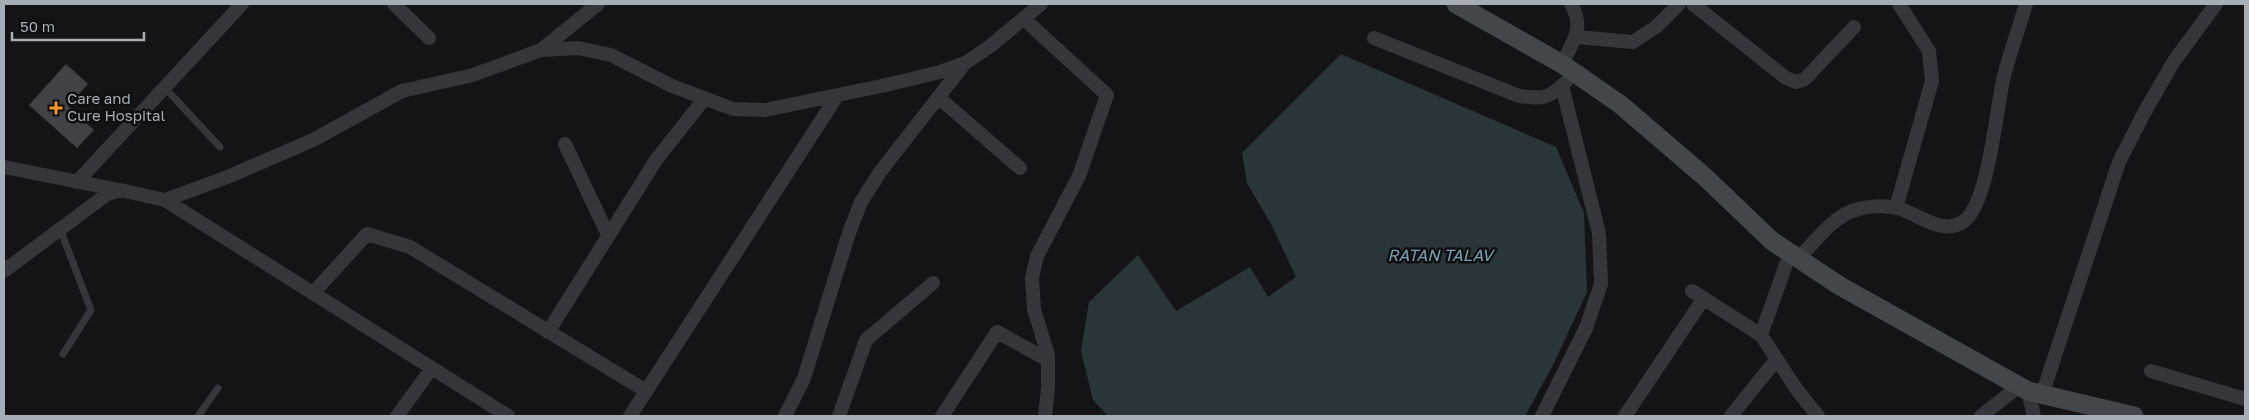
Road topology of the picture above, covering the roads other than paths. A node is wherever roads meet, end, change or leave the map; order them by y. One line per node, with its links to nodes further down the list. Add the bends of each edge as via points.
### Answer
1 (242, 4): 21 (street)
2 (394, 4): 15 (street)
3 (598, 4): 17 (street)
4 (1040, 4): 12 (street)
5 (1456, 4): 19 (street)
6 (1678, 4): 14 (street, via 1656,27 1633,42)
7 (1693, 4): 13 (street, via 1786,78 1796,82 1805,79)
8 (1899, 4): 32 (street, via 1929,51 1932,81)
9 (2026, 4): 32 (street, via 2004,76 1987,172 1977,200 1965,220 1951,227 1938,225)
10 (2216, 4): 48 (street, via 2174,61 2119,162)
11 (1578, 8): 14 (street)
12 (1024, 19): 18 (street); 42 (street, via 1107,95 1079,176 1037,256 1032,278 1034,309)
13 (1854, 27)
14 (1576, 37): 19 (street)
15 (429, 38)
16 (1374, 38): 20 (street, via 1519,96 1536,98 1552,95)
17 (541, 50): 24 (street, via 578,48 611,55 672,86); 31 (street, via 473,76 402,91 315,139)
18 (966, 63): 22 (street); 23 (street)
19 (1569, 69): 20 (street); 35 (street, via 1660,137 1772,241)
20 (1562, 86): 58 (street, via 1599,233 1602,284 1586,328)
21 (164, 88): 26 (lane); 29 (street)
22 (837, 96): 24 (street, via 765,110 733,109); 47 (street)
23 (938, 97): 28 (street); 54 (street, via 861,202 804,378)
24 (705, 98): 34 (street, via 656,160)
25 (565, 144): 34 (street)
26 (220, 146)
27 (4, 167): 29 (street)
28 (1020, 168)
29 (77, 182): 30 (street)
30 (120, 190): 31 (street); 33 (street, via 106,195)
31 (165, 200): 38 (street)
32 (1896, 208): 35 (street, via 1874,206 1854,210 1835,220)
33 (60, 229): 36 (street); 41 (lane, via 91,310)
34 (608, 235): 39 (street)
35 (1794, 256): 40 (street); 48 (street, via 1840,286)
36 (4, 272)
37 (933, 282): 55 (street, via 866,340)
38 (312, 293): 39 (street, via 367,234 410,247); 44 (street)
39 (548, 332): 47 (street)
40 (1761, 335): 43 (street); 59 (street, via 1698,295)
41 (63, 354)
42 (1048, 360): 56 (street, via 997,332); 57 (street)
43 (1776, 360): 60 (street); 61 (street)
44 (432, 368): 51 (street); 52 (street)
45 (2151, 371): 49 (street)
46 (218, 388): 50 (lane)
47 (646, 391): 53 (street)
48 (2030, 391): 62 (street); 63 (street); 64 (street)
49 (2245, 399)
50 (198, 416)
51 (397, 416)
52 (508, 416)
53 (630, 416)
54 (785, 416)
55 (839, 416)
56 (942, 416)
57 (1045, 416)
58 (1542, 416)
59 (1625, 416)
60 (1732, 416)
61 (1818, 416)
62 (1981, 416)
63 (2034, 416)
64 (2134, 416)

